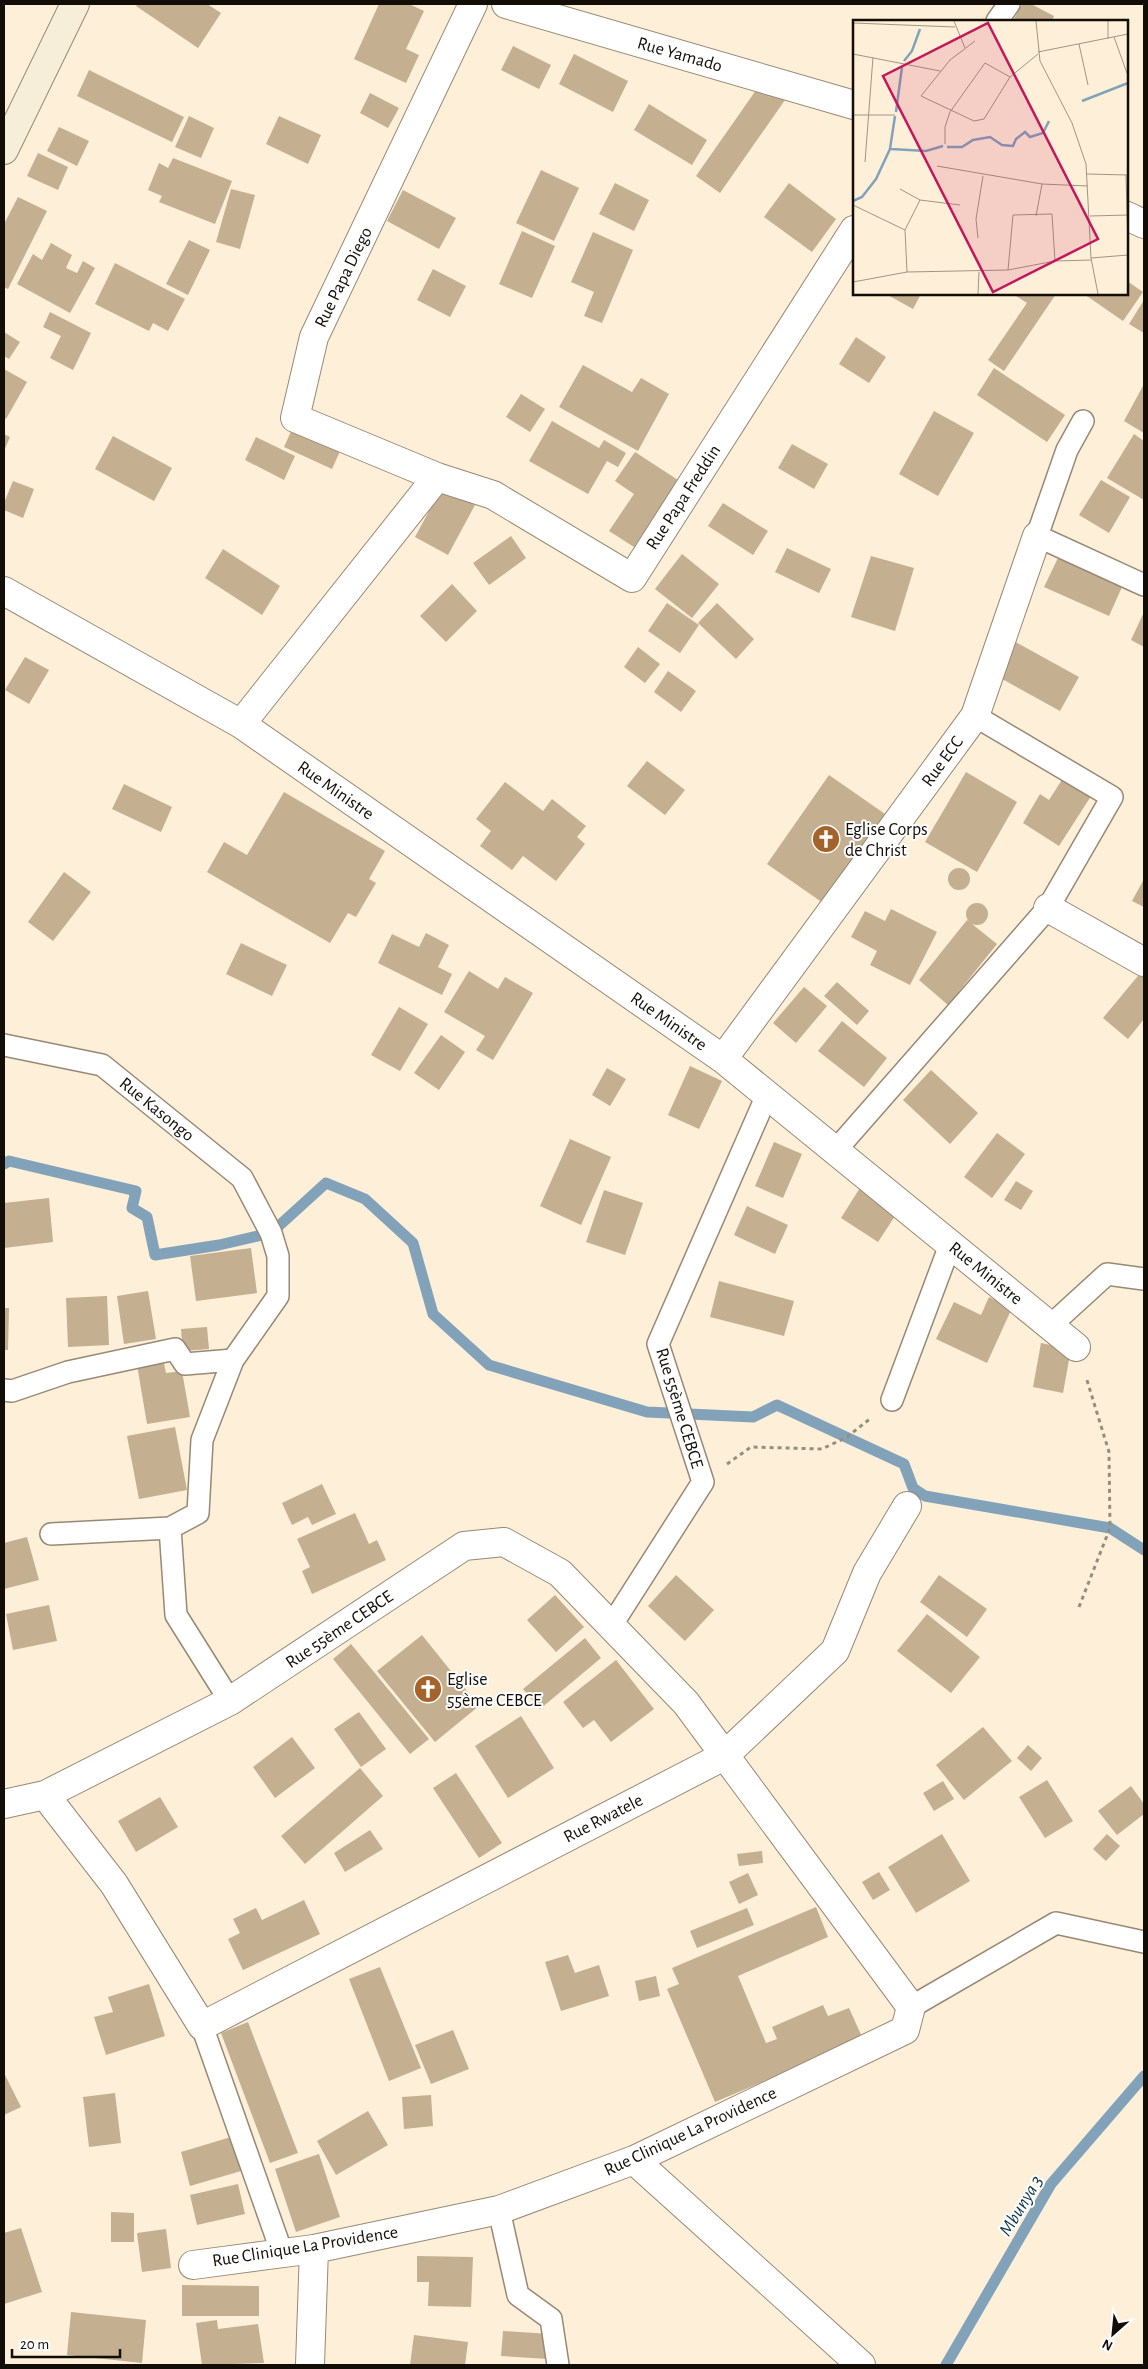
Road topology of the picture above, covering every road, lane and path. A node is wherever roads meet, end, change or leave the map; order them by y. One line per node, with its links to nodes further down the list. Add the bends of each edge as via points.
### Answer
1 (75, 4): 7 (street)
2 (473, 4): 12 (street, Rue Papa Diego, via 314,337 295,418)
3 (506, 4): 6 (street, Rue Yamado)
4 (1009, 4): 5 (lane)
5 (998, 20)
6 (853, 105)
7 (4, 150)
8 (1128, 216): 9 (street)
9 (1144, 224)
10 (853, 232): 12 (street, Rue Papa Freddin, via 632,578 493,495)
11 (1083, 421): 13 (lane, Rue ECC, via 1067,450)
12 (437, 477): 17 (street)
13 (1037, 536): 14 (lane); 16 (street, Rue ECC)
14 (1144, 585)
15 (4, 591): 17 (street, Rue Ministre)
16 (975, 716): 18 (lane, via 1112,797); 21 (street, Rue ECC)
17 (241, 724): 21 (street, Rue Ministre)
18 (1048, 908): 19 (street); 23 (lane)
19 (1144, 962)
20 (4, 1045): 28 (lane, Rue Kasongo, via 102,1065 242,1178 272,1233 278,1256 278,1296)
21 (723, 1060): 22 (street, Rue Ministre)
22 (768, 1095): 23 (street, Rue Ministre); 31 (lane, Rue 55ème CEBCE, via 658,1344)
23 (835, 1150): 24 (street, Rue Ministre)
24 (950, 1244): 26 (street, Rue Ministre); 30 (lane)
25 (1144, 1279): 26 (lane, via 1106,1274)
26 (1050, 1326): 27 (street, Rue Ministre)
27 (1076, 1347): 35 (path, via 1109,1452 1110,1528)
28 (233, 1360): 29 (lane, via 185,1364 175,1349 68,1372 12,1391); 33 (lane, via 202,1440 198,1512)
29 (4, 1390)
30 (892, 1400): 31 (path, via 848,1437 822,1449 751,1447)
31 (702, 1482): 36 (lane, Rue 55ème CEBCE)
32 (907, 1506): 38 (street, Rue Rwatele, via 867,1573 835,1651)
33 (170, 1528): 34 (lane); 37 (lane, via 176,1615)
34 (51, 1534)
35 (1079, 1607)
36 (611, 1626): 37 (street, Rue 55ème CEBCE, via 560,1573 504,1542 464,1546); 38 (street, via 686,1703)
37 (230, 1701): 39 (street, Rue 55ème CEBCE)
38 (724, 1756): 42 (street); 43 (street, Rue Rwatele)
39 (45, 1795): 40 (street, Rue 55ème CEBCE); 43 (street, via 114,1884)
40 (4, 1804)
41 (1144, 1942): 42 (lane, via 1056,1923)
42 (911, 2007): 44 (street, Rue Clinique La Providence, via 905,2030)
43 (202, 2026): 47 (lane)
44 (634, 2160): 45 (street, Rue Clinique La Providence); 51 (street)
45 (499, 2210): 46 (street, Rue Clinique La Providence); 50 (lane, via 518,2295 551,2319)
46 (314, 2249): 47 (street, Rue Clinique La Providence); 49 (street)
47 (282, 2253): 48 (street, Rue Clinique La Providence)
48 (193, 2265)
49 (310, 2365)
50 (558, 2365)
51 (861, 2365)

